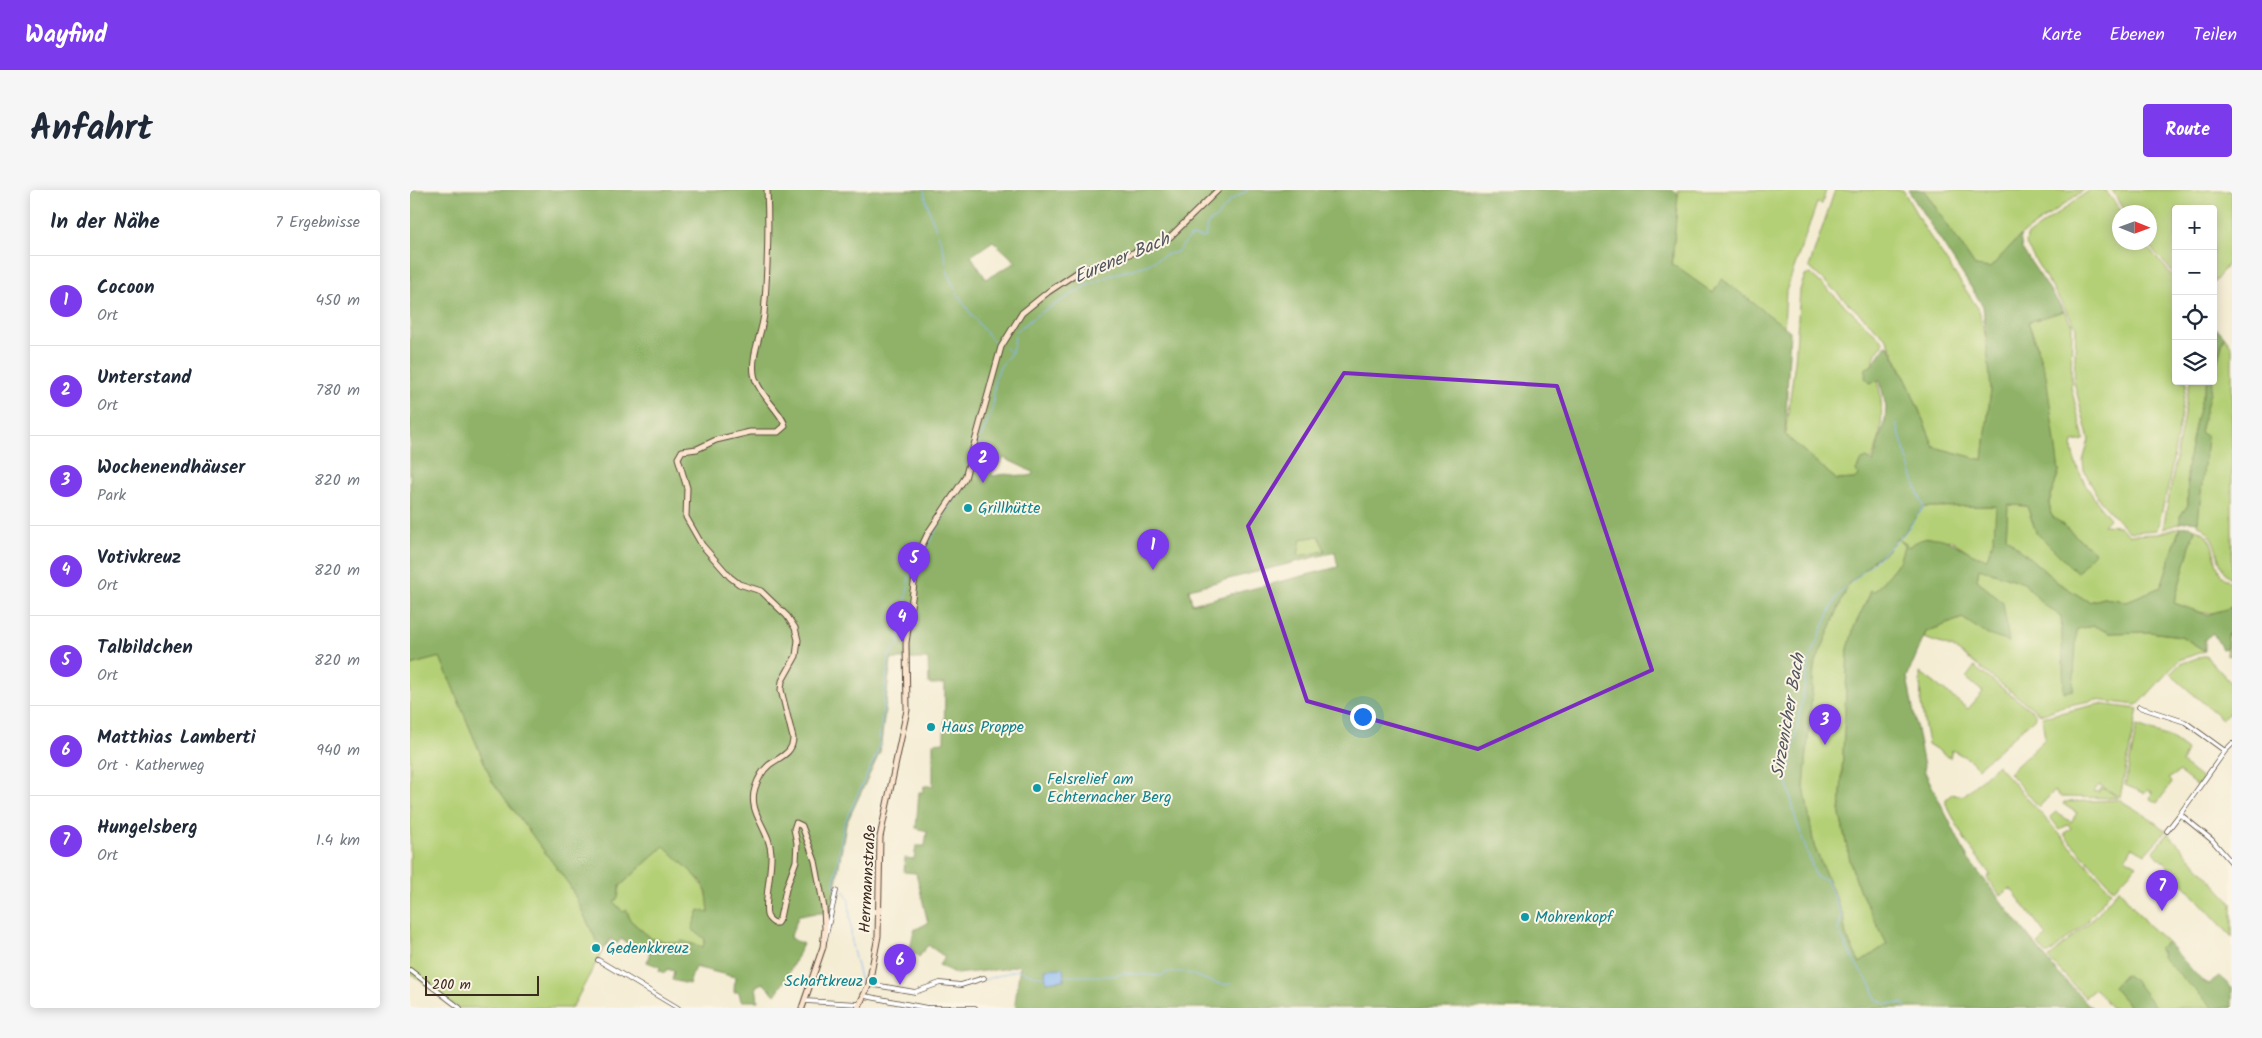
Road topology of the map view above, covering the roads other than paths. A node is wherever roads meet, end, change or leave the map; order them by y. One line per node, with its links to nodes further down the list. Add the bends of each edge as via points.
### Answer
1 (767, 190): 10 (street, via 764,315 754,373 758,385 785,426 778,432 750,432 716,440 697,449 682,451 678,458 687,488 686,518 702,545 730,577 739,584 761,591 787,616 798,636 796,656 782,681 781,690 793,746 769,764 760,776 752,803 771,850 766,908 770,920 775,923 780,918 796,861 794,829 797,823 802,826 815,861 824,908)
2 (1218, 190): 14 (street, Herrmannstraße, via 1170,237 1069,277 1028,306 1011,329 996,361 965,478 928,532 918,554 906,643 907,710 881,832 879,931)
3 (2139, 707): 5 (street, via 2185,722)
4 (2232, 744): 5 (street)
5 (2225, 751): 6 (street)
6 (2180, 814): 7 (street); 8 (street, via 2212,840)
7 (2167, 831)
8 (2232, 863)
9 (836, 891): 10 (street)
10 (825, 942): 16 (street)
11 (598, 960): 19 (street)
12 (410, 970): 18 (street)
13 (984, 978): 14 (street, via 961,984 940,983 915,992)
14 (869, 984): 15 (street, Herrmannstraße)
15 (865, 996): 17 (street, Herrmannstraße); 21 (street)
16 (805, 1001): 17 (street); 20 (street)
17 (859, 1006)
18 (460, 1008)
19 (678, 1008)
20 (802, 1008)
21 (928, 1008): 22 (street)
22 (975, 1008)

